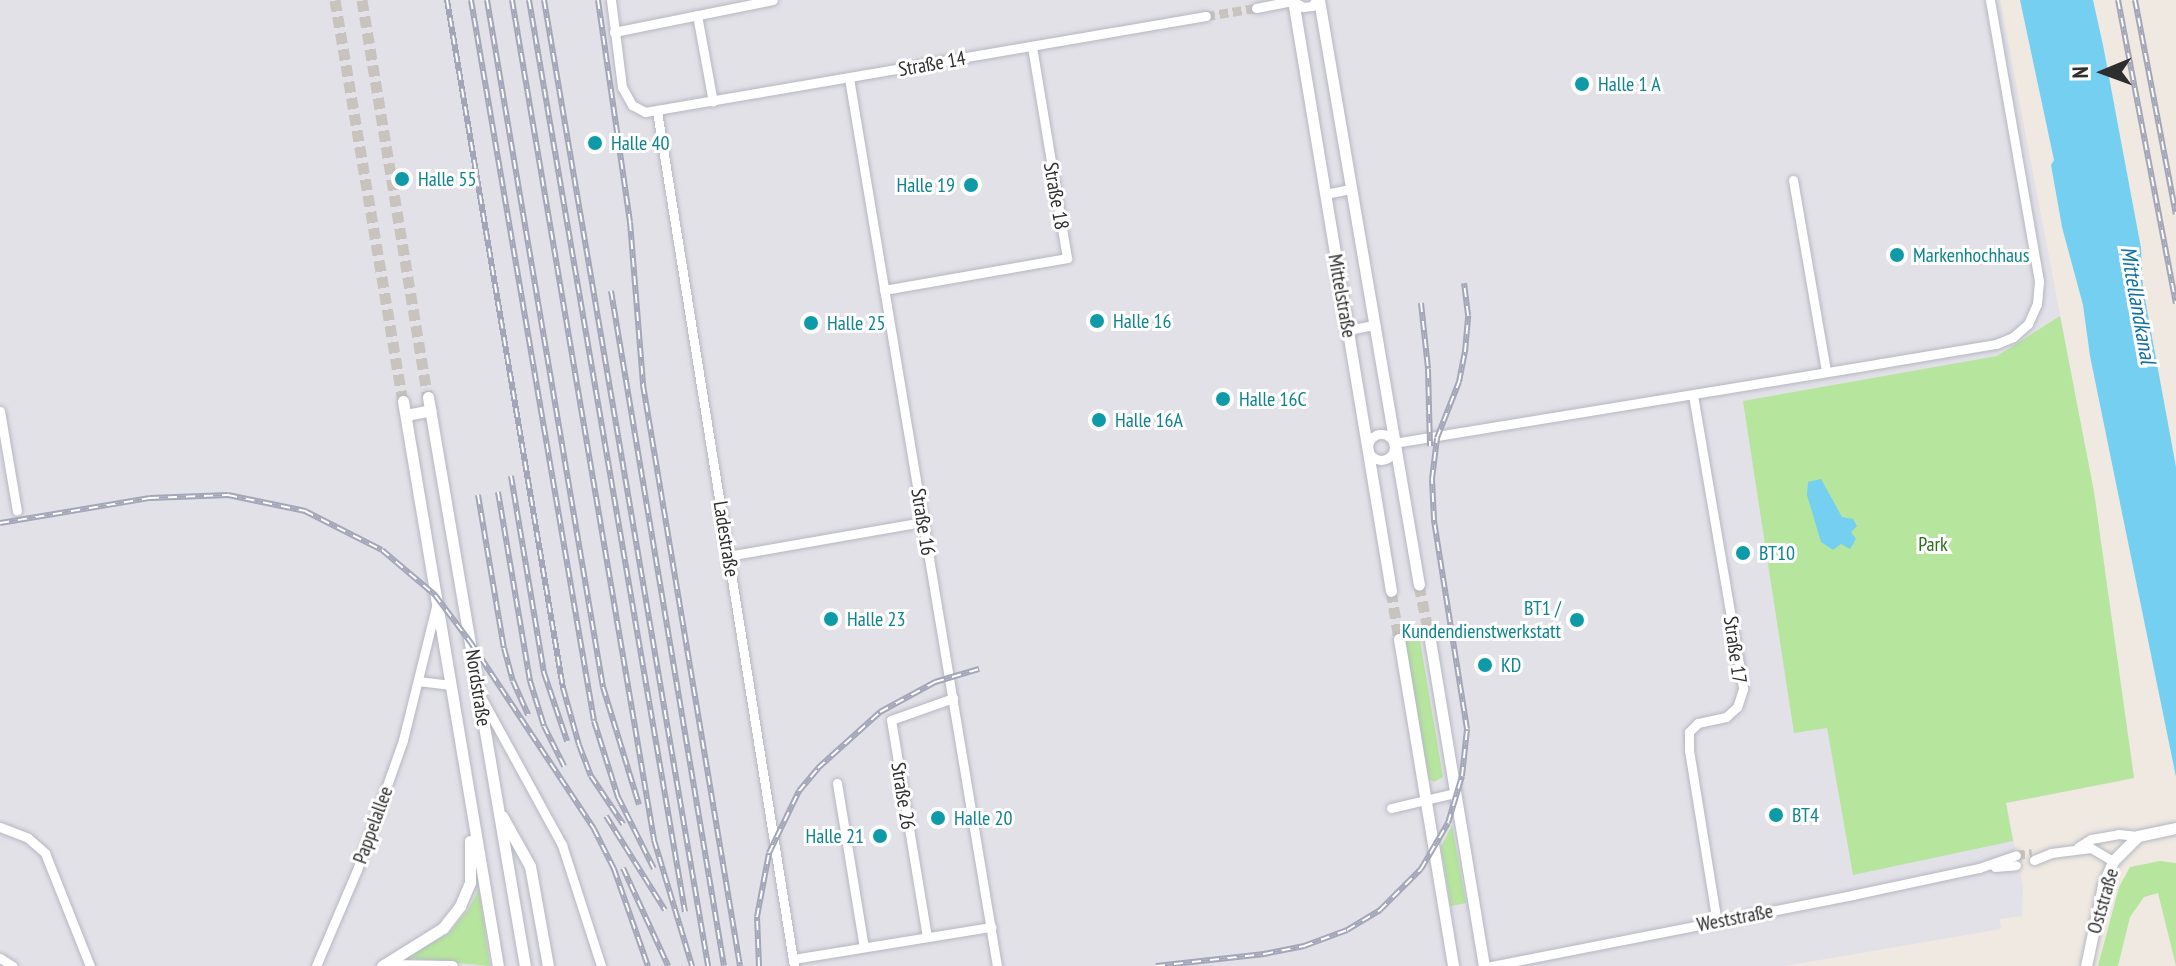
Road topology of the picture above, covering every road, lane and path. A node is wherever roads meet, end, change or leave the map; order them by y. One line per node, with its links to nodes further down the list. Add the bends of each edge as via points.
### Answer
1 (611, 0): 9 (street)
2 (773, 0): 7 (street)
3 (1318, 0): 5 (street, via 1303,7); 15 (street, Mittelstraße)
4 (1990, 0): 20 (street, via 2039,281 2037,304 2028,324 1996,344)
5 (1293, 1): 6 (street); 16 (street, Mittelstraße)
6 (1256, 8)
7 (697, 15): 9 (street); 12 (street)
8 (1206, 16): 10 (street, Straße 14)
9 (614, 32): 13 (street, via 622,87 632,105)
10 (1032, 46): 11 (street, Straße 14); 17 (street, Straße 18, via 1067,258)
11 (849, 78): 12 (street, Straße 14); 17 (street, Straße 16)
12 (713, 102): 13 (street, Straße 14)
13 (657, 111): 31 (street, Ladestraße)
14 (1793, 180): 20 (street)
15 (1351, 189): 16 (street); 18 (street, Mittelstraße)
16 (1325, 194): 19 (street, Mittelstraße)
17 (884, 290): 30 (street, Straße 16)
18 (1374, 325): 19 (street); 27 (street, Mittelstraße)
19 (1348, 330): 28 (street, Mittelstraße)
20 (1826, 372): 21 (street)
21 (1693, 395): 27 (street); 54 (street, Straße 17, via 1743,689 1737,707 1726,717 1698,723 1689,732)
22 (428, 397): 24 (street, Nordstraße)
23 (403, 401): 26 (street, Nordstraße)
24 (431, 410): 26 (street); 39 (street, Nordstraße)
25 (0, 411): 29 (street)
26 (406, 415): 34 (street, Nordstraße)
27 (1394, 443): 28 (street, via 1378,434); 28 (street, via 1392,455 1383,460); 32 (street, Mittelstraße)
28 (1368, 450): 33 (street, Mittelstraße)
29 (17, 511)
30 (923, 522): 31 (street); 40 (street, Straße 16)
31 (728, 556): 59 (street, Ladestraße)
32 (1419, 585)
33 (1391, 591)
34 (436, 607): 37 (street, Pappelallee); 38 (street, Nordstraße)
35 (1429, 634): 43 (street)
36 (1399, 639): 44 (street)
37 (418, 681): 38 (street); 62 (street, Pappelallee, via 381,807)
38 (449, 685): 42 (street, Nordstraße)
39 (479, 694): 46 (street, Nordstraße); 68 (street, via 562,845)
40 (953, 698): 55 (street, Straße 16); 56 (street, Straße 26, via 891,720)
41 (837, 783): 57 (street)
42 (467, 792): 63 (street, via 470,882 460,906 443,928); 65 (street, Nordstraße)
43 (1455, 793): 44 (street); 71 (street)
44 (1426, 798): 45 (street); 70 (street)
45 (1391, 808)
46 (499, 812): 66 (street, Nordstraße); 67 (street, via 530,866)
47 (0, 827): 61 (street, via 28,838 45,853)
48 (2174, 828): 49 (street)
49 (2138, 836): 50 (street, via 2091,839); 53 (street, Oststraße)
50 (2075, 848): 51 (street); 53 (street, via 2091,848)
51 (2033, 856)
52 (2016, 860): 54 (street, Weststraße)
53 (2113, 861): 73 (street, Oststraße)
54 (1717, 923): 72 (street, Weststraße)
55 (991, 927): 56 (street); 69 (street, Straße 16)
56 (927, 937): 57 (street)
57 (864, 947): 59 (street)
58 (0, 958): 60 (street)
59 (793, 962)
60 (13, 966)
61 (90, 966)
62 (316, 966)
63 (382, 966): 64 (street)
64 (452, 966)
65 (498, 966)
66 (525, 966)
67 (548, 966)
68 (601, 966)
69 (997, 966)
70 (1453, 966)
71 (1484, 966)
72 (1491, 966)
73 (2086, 966)

